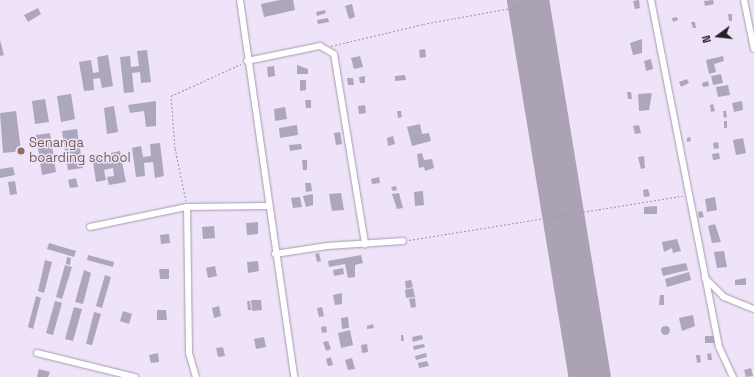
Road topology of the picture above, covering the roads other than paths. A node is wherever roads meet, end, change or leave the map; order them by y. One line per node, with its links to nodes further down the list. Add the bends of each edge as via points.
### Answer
1 (240, 0): 5 (street)
2 (651, 0): 12 (street)
3 (744, 0): 4 (street)
4 (754, 49)
5 (247, 61): 6 (street); 10 (street, via 326,47 334,54)
6 (269, 206): 7 (street); 11 (street)
7 (187, 207): 8 (street); 16 (street, via 189,353)
8 (90, 227)
9 (403, 242): 10 (street)
10 (365, 244): 11 (street)
11 (275, 254): 17 (street)
12 (706, 278): 13 (street, via 724,297); 18 (street, via 719,347)
13 (754, 309)
14 (37, 353): 15 (street)
15 (135, 377)
16 (196, 377)
17 (294, 377)
18 (733, 377)

